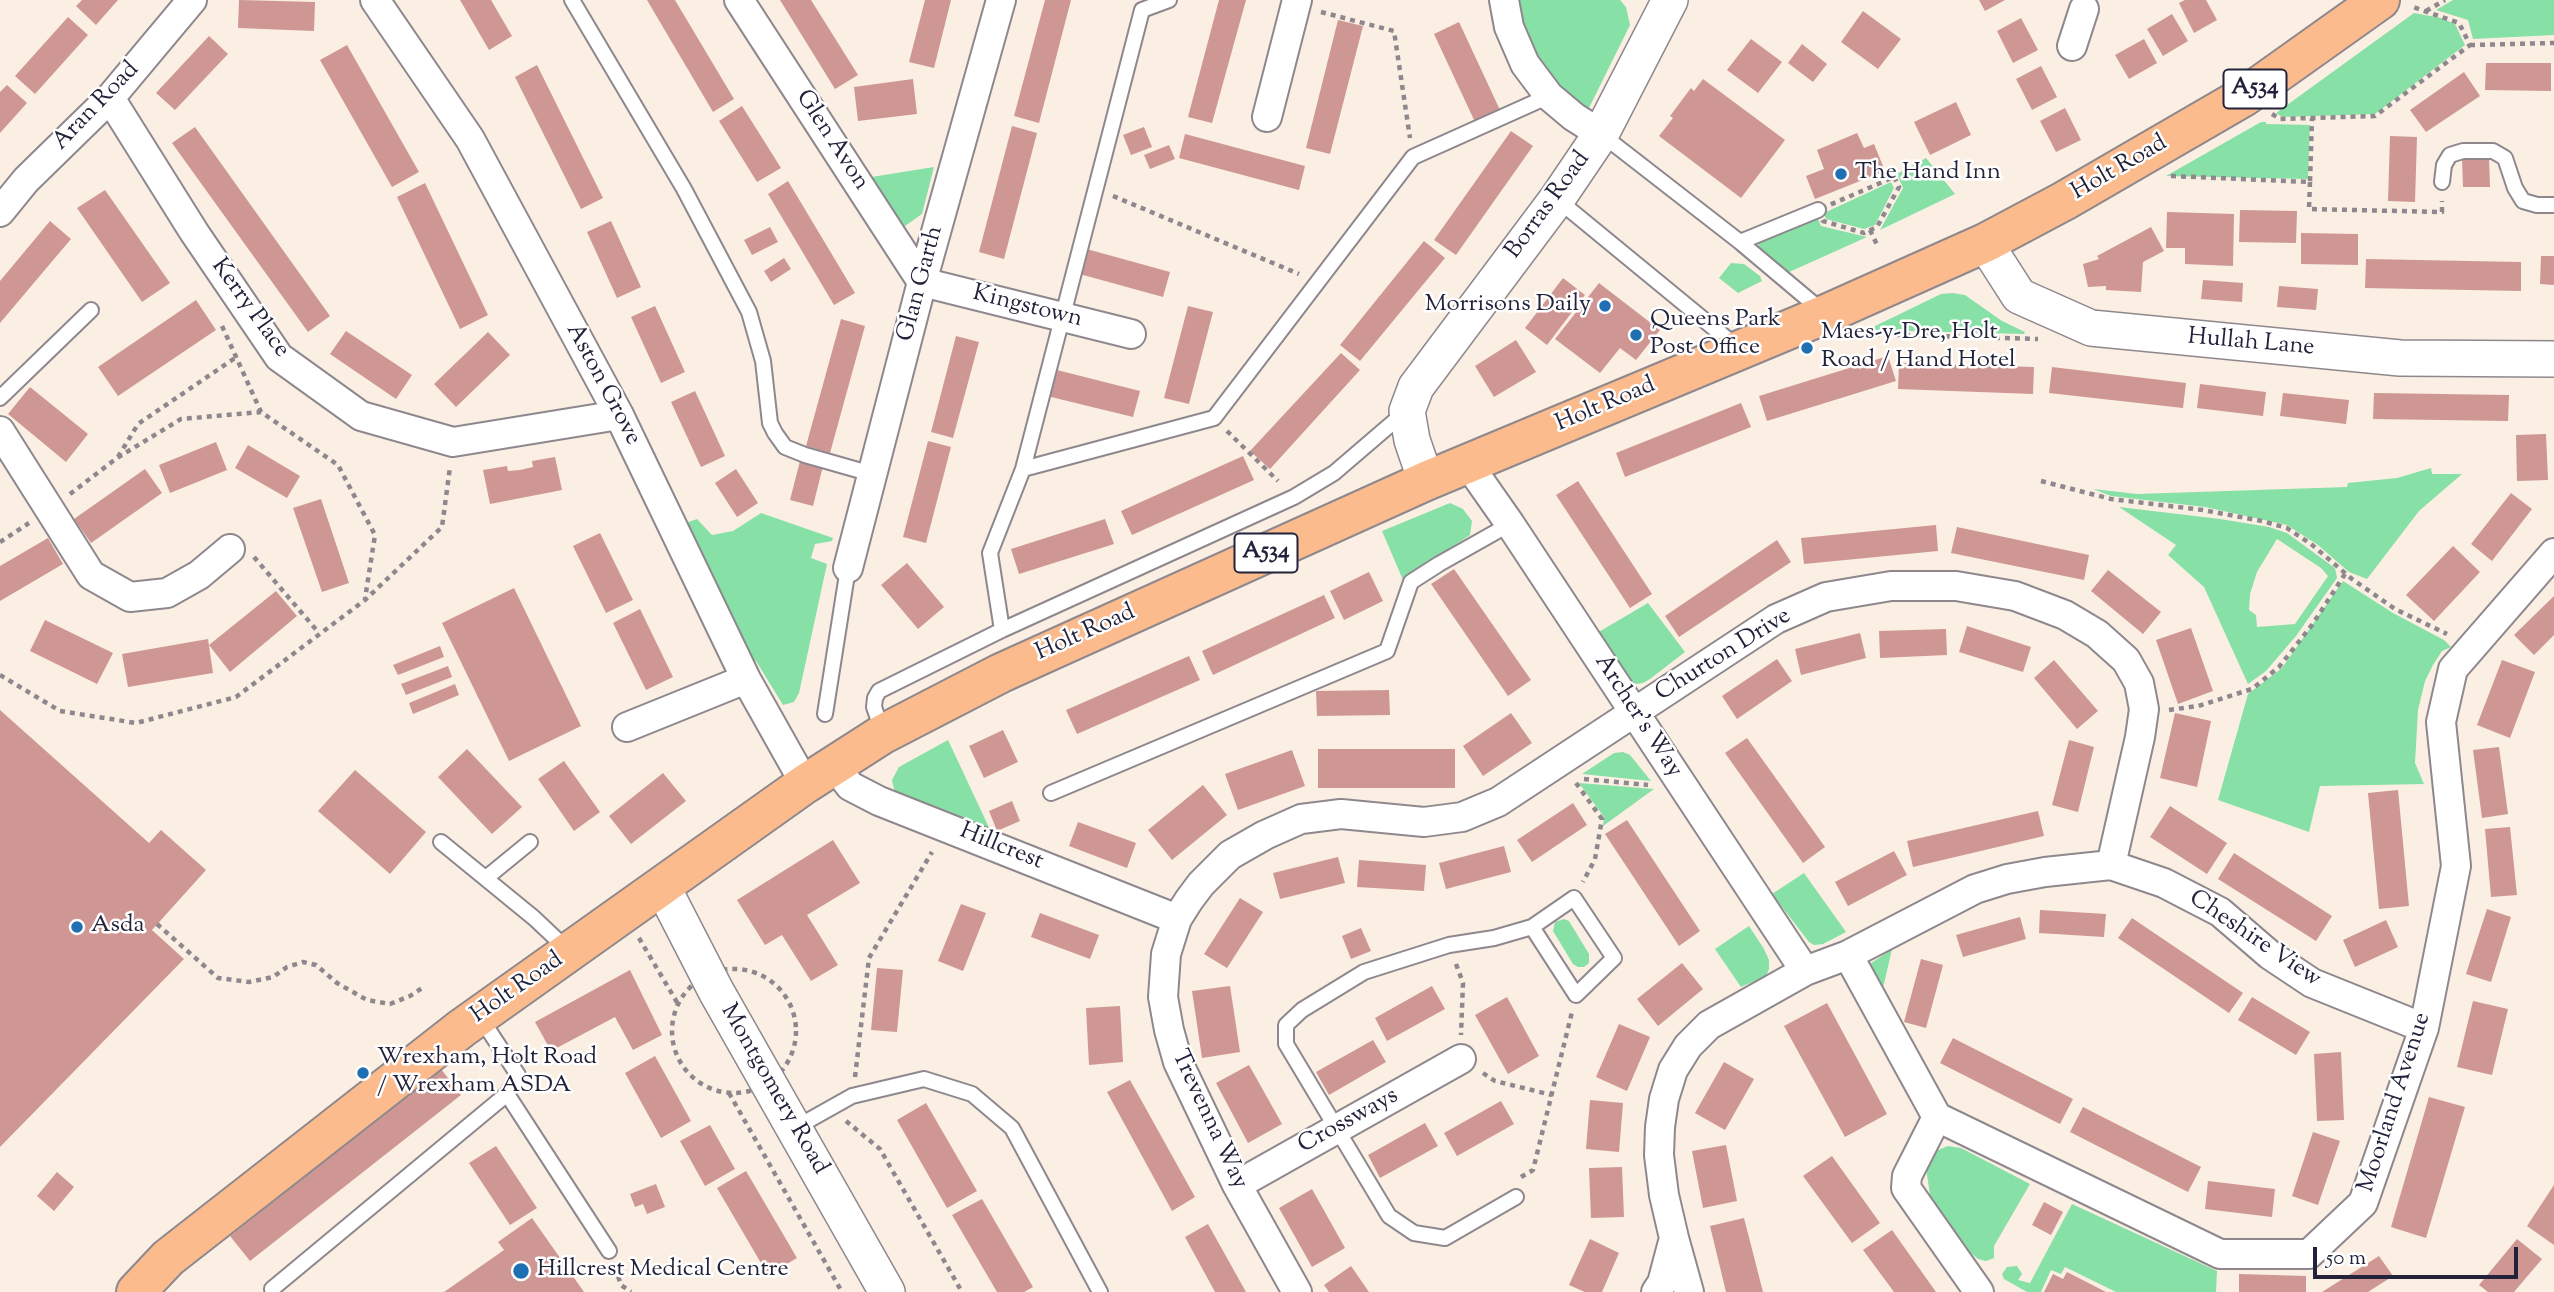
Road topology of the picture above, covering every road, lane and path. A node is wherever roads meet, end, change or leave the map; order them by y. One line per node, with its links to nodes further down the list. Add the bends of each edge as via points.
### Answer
1 (192, 0): 19 (street, Aran Road)
2 (375, 0): 50 (street, Aston Grove, via 470,139)
3 (572, 0): 57 (lane, via 684,189 749,312 775,433 786,447 804,455)
4 (739, 0): 36 (street, Glen Avon)
5 (1001, 0): 36 (street, Glan Garth)
6 (1169, 0): 27 (lane, via 1142,10)
7 (1504, 0): 17 (street, via 1509,27 1525,64)
8 (1670, 0): 22 (street, Borras Road)
9 (2445, 0): 13 (path)
10 (1297, 3): 20 (street); 23 (path, via 1394,31)
11 (2087, 3): 16 (street)
12 (2375, 4): 13 (path); 18 (main road, Holt Road / A534)
13 (2425, 12): 15 (path, via 2459,23)
14 (2554, 43): 15 (path)
15 (2470, 45): 21 (path, via 2375,116)
16 (2073, 46)
17 (1549, 96): 22 (street); 23 (lane)
18 (2245, 96): 21 (path, via 2280,119); 24 (main road, Holt Road / A534)
19 (110, 99): 31 (street, Aran Road, via 26,180); 53 (street, Kerry Place, via 279,357 361,416)
20 (1267, 117)
21 (2312, 118): 25 (path)
22 (1601, 134): 28 (street, Borras Road); 33 (lane)
23 (1413, 157): 37 (lane)
24 (2131, 163): 25 (path, via 2156,176); 34 (main road, Holt Road / A534)
25 (2310, 181): 26 (path, via 2309,209 2442,212)
26 (2442, 182): 29 (lane, via 2450,155 2493,151 2505,158 2523,201)
27 (1096, 189): 37 (path); 40 (lane)
28 (1557, 199): 44 (lane); 48 (street, Borras Road, via 1416,387)
29 (2554, 205)
30 (1818, 210): 32 (path, via 1824,221 1864,233); 32 (path, via 1894,177 1899,187 1877,227); 33 (lane)
31 (0, 212)
32 (1870, 230): 35 (path)
33 (1740, 242): 39 (lane)
34 (1985, 243): 39 (main road, Holt Road / A534); 42 (street, Hullah Lane, via 2019,296)
35 (1878, 247)
36 (922, 282): 40 (street, Kingstown); 57 (street, Glan Garth)
37 (1320, 282): 51 (lane)
38 (91, 310): 47 (lane)
39 (1826, 314): 42 (path, via 1848,334 2038,340); 44 (main road, Holt Road / A534)
40 (1063, 317): 43 (street, Kingstown); 56 (lane)
41 (221, 323): 45 (path)
42 (2091, 328): 46 (street, Hullah Lane, via 2400,358)
43 (1131, 334)
44 (1741, 350): 55 (main road, Holt Road / A534)
45 (235, 358): 49 (path); 54 (path, via 138,424)
46 (2554, 359)
47 (0, 398)
48 (1407, 411): 58 (street); 60 (lane, Holt Road, via 1334,473)
49 (261, 412): 54 (path, via 181,419); 68 (path, via 338,465 375,535)
50 (619, 415): 53 (street, Kerry Place); 73 (street, Aston Grove)
51 (1214, 418): 56 (lane); 60 (path)
52 (0, 431): 61 (street)
53 (453, 442): 68 (path, via 442,527)
54 (117, 458): 61 (path)
55 (1468, 464): 58 (main road, Holt Road / A534); 62 (street, Archer's Way)
56 (1023, 469): 69 (lane, via 990,553)
57 (872, 474): 66 (street, Glan Garth)
58 (1426, 481): 78 (main road, Holt Road / A534, via 1001,673)
59 (2041, 481): 67 (path, via 2110,499 2215,512 2287,528)
60 (1294, 496): 69 (lane, Holt Road)
61 (48, 510): 63 (path); 64 (street, via 91,575 130,597 167,593 199,575)
62 (1510, 524): 75 (street, Archer's Way); 81 (lane, via 1411,582 1387,651)
63 (0, 542)
64 (230, 549): 70 (path, via 255,558)
65 (2554, 553): 71 (street, Moorland Avenue)
66 (848, 568): 76 (lane)
67 (2346, 573): 71 (path, via 2395,609); 74 (path, via 2278,667 2252,689 2198,706)
68 (365, 600): 70 (path)
69 (1002, 630): 78 (lane, Holt Road, via 879,691 874,707)
70 (319, 633): 72 (path, via 236,697 136,723 60,711)
71 (2473, 646): 100 (street, Moorland Avenue, via 2453,669 2441,722 2456,866)
72 (0, 675)
73 (746, 679): 77 (street); 79 (street, Aston Grove)
74 (2144, 709): 75 (street, Churton Drive, via 2139,682 2126,660 2097,634 2065,615 2015,596 1956,586 1904,586 1826,597 1776,619); 85 (street, Churton Drive)
75 (1634, 713): 80 (street, Archer's Way); 90 (street, Trevenna Way, via 1497,802 1462,817 1424,822 1341,814 1301,819 1265,835 1230,855 1201,884)
76 (825, 714)
77 (626, 727)
78 (883, 734): 79 (main road, Holt Road / A534)
79 (820, 774): 82 (street, Hillcrest); 87 (main road, Holt Road / A534)
80 (1684, 788): 88 (path, via 1573,778 1602,819 1595,859); 96 (street, Archer's Way)
81 (1051, 793)
82 (947, 827): 90 (street, Hillcrest); 103 (path, via 869,958)
83 (441, 842): 86 (lane)
84 (530, 842): 86 (lane)
85 (2111, 865): 95 (street, Cheshire View, via 2007,878 1975,889); 100 (street, Cheshire View, via 2164,883 2220,912 2312,983)
86 (486, 878): 94 (lane)
87 (662, 886): 89 (main road, Holt Road / A534); 107 (street, Montgomery Road)
88 (1574, 898): 92 (lane); 98 (lane, via 1614,958)
89 (625, 913): 94 (main road, Holt Road / A534); 116 (path, via 678,1004 672,1035 681,1064 697,1081 729,1093)
90 (1177, 919): 109 (street, Trevenna Way, via 1164,976 1169,1030 1178,1062)
91 (157, 925): 97 (path, via 218,978 249,982 303,962 316,965 337,984 367,1000 390,1004)
92 (1532, 927): 93 (lane); 98 (lane)
93 (1449, 945): 101 (path, via 1463,983); 108 (lane, via 1364,972 1286,1025 1286,1044)
94 (570, 952): 99 (main road, Holt Road / A534)
95 (1848, 955): 96 (street); 106 (street)
96 (1805, 971): 111 (street, via 1709,1025 1673,1070 1664,1099 1659,1155)
97 (425, 986)
98 (1576, 995): 104 (path)
99 (480, 1016): 102 (lane, via 518,1075); 114 (main road, Holt Road / A534, via 168,1258)
100 (2424, 1028): 106 (street, Moorland Avenue, via 2363,1203 2309,1254 2220,1254)
101 (1461, 1059): 104 (path, via 1494,1080); 108 (street, Crossways)
102 (507, 1094): 112 (lane); 113 (lane)
103 (852, 1096): 105 (lane); 119 (lane, via 924,1079 972,1094 1012,1128)
104 (1552, 1096): 110 (path, via 1534,1170 1509,1184)
105 (830, 1109): 107 (lane); 118 (path, via 880,1149)
106 (1937, 1117): 123 (street, via 1907,1176 1906,1188)
107 (795, 1128): 117 (street, Montgomery Road)
108 (1338, 1129): 109 (street, Crossways); 110 (lane, via 1389,1216 1414,1233 1445,1238)
109 (1237, 1185): 120 (street, Trevenna Way)
110 (1516, 1197)
111 (1674, 1238): 121 (street); 122 (street)
112 (609, 1251): 115 (path, via 621,1285)
113 (272, 1289)
114 (136, 1292)
115 (631, 1292)
116 (842, 1292)
117 (887, 1292)
118 (962, 1292)
119 (1100, 1292)
120 (1297, 1292)
121 (1656, 1292)
122 (1689, 1292)
123 (1979, 1292)

